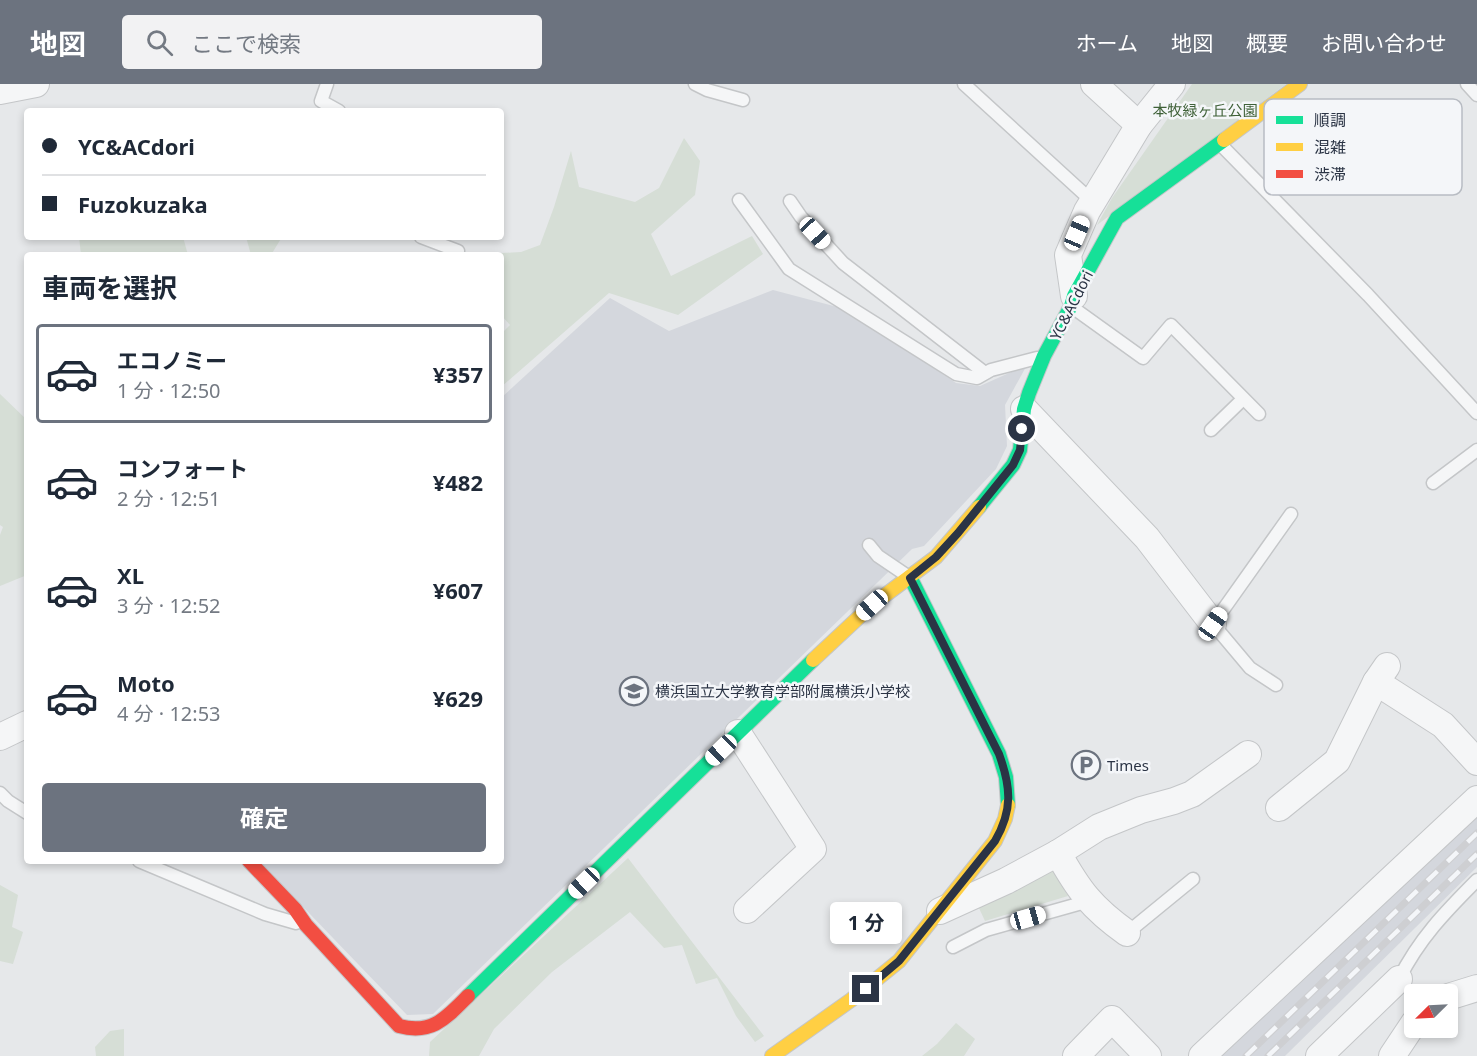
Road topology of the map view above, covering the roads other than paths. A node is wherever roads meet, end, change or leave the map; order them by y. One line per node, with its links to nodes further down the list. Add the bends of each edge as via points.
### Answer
1 (36, 84): 9 (street)
2 (327, 84): 13 (lane, via 321,101)
3 (695, 84): 12 (lane)
4 (964, 84): 21 (lane)
5 (1094, 84): 15 (street)
6 (1172, 84): 15 (street)
7 (1300, 84): 11 (street, YC&ACdori)
8 (1467, 84): 10 (lane)
9 (0, 91)
10 (1477, 95)
11 (1280, 99)
12 (743, 100)
13 (334, 108)
14 (1264, 111): 16 (street, YC&ACdori)
15 (1139, 125): 21 (street)
16 (1221, 144): 17 (lane); 24 (street, YC&ACdori, via 1117,218)
17 (1264, 188)
18 (1270, 195): 29 (lane)
19 (739, 200): 26 (lane, via 789,269 956,374 977,378)
20 (790, 201): 26 (lane, via 843,263)
21 (1093, 202): 24 (street, via 1068,255)
22 (429, 240): 23 (lane)
23 (458, 251)
24 (1072, 301): 25 (street, YC&ACdori); 27 (lane, via 1143,357 1171,326)
25 (1044, 356): 26 (lane); 28 (street, YC&ACdori)
26 (985, 373)
27 (1243, 399): 30 (lane); 31 (lane)
28 (1024, 409): 36 (street, YC&ACdori, via 1020,450 1013,465 958,533); 37 (street, via 1147,538)
29 (1477, 413)
30 (1259, 414)
31 (1211, 430)
32 (1477, 450): 33 (lane)
33 (1433, 483)
34 (1291, 514): 37 (lane)
35 (869, 545): 36 (lane)
36 (910, 578): 40 (street, YC&ACdori, via 872,605); 55 (street, via 999,754 1009,790 1006,817 995,841)
37 (1213, 624): 38 (lane, via 1250,668)
38 (1276, 685)
39 (24, 725): 41 (street)
40 (738, 733): 54 (street, via 813,849); 56 (street, YC&ACdori, via 437,1024 418,1031 399,1026)
41 (0, 737)
42 (1248, 754): 48 (street, via 1192,794 1099,827)
43 (1477, 762): 46 (street, via 1443,725 1381,674 1336,761)
44 (0, 793): 47 (lane)
45 (1477, 799): 66 (street)
46 (1279, 808)
47 (24, 811)
48 (1058, 854): 53 (street); 55 (street)
49 (146, 864): 56 (lane, via 265,914)
50 (252, 864): 56 (street, YC&ACdori)
51 (1193, 879): 57 (lane)
52 (1477, 880): 59 (lane, via 1442,915 1413,952)
53 (1089, 901): 57 (street); 58 (lane, via 986,930)
54 (747, 910)
55 (938, 912): 63 (street, via 899,961 880,978)
56 (306, 925)
57 (1127, 933)
58 (953, 947)
59 (1399, 979): 67 (street)
60 (1477, 988): 61 (street)
61 (1458, 994)
62 (1404, 1038): 68 (street)
63 (772, 1056)
64 (1076, 1056): 65 (street, via 1112,1019)
65 (1148, 1056)
66 (1202, 1056)
67 (1319, 1056)
68 (1392, 1056)

